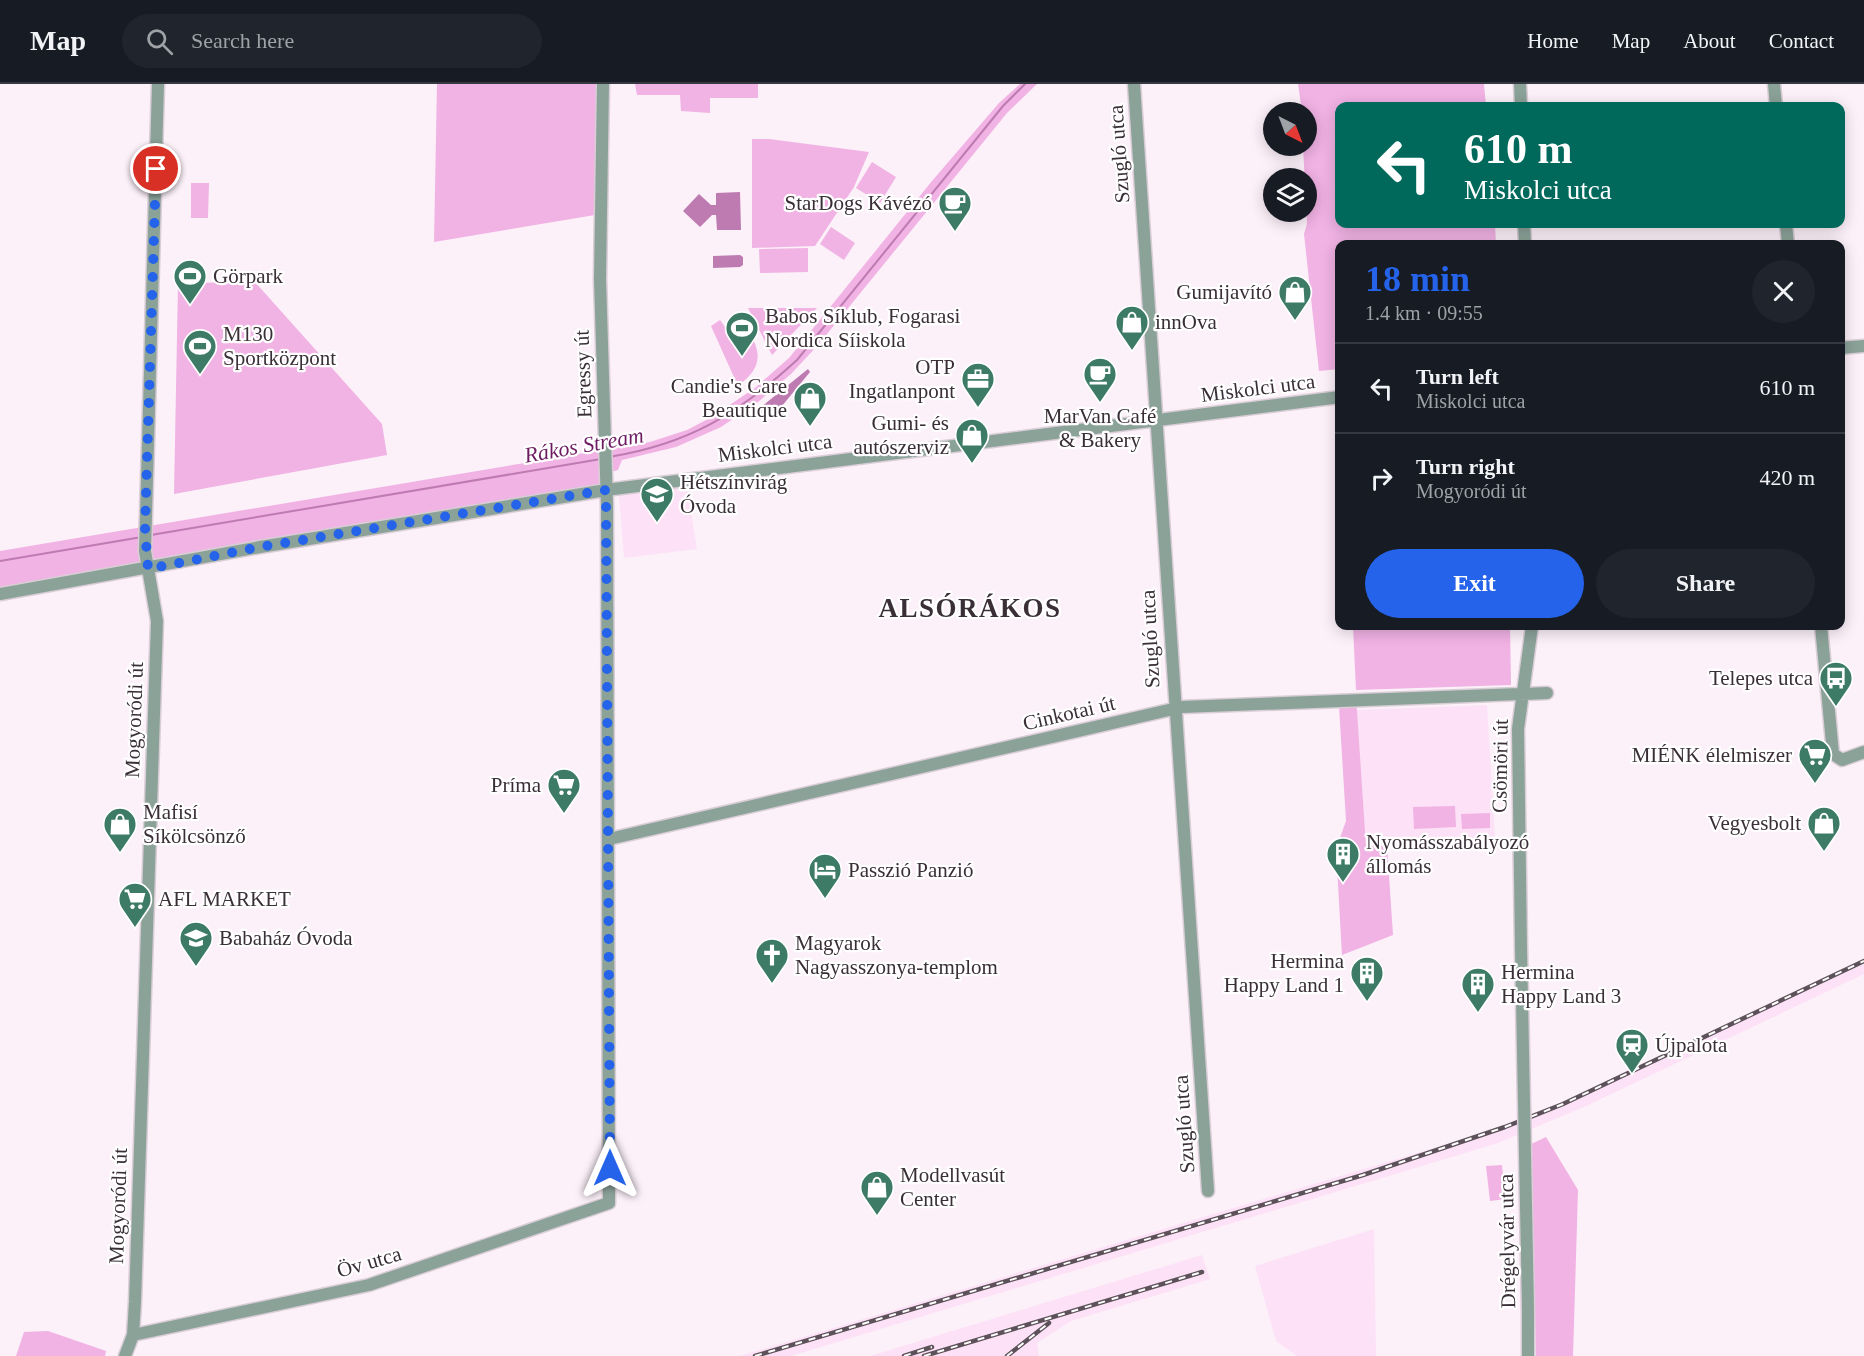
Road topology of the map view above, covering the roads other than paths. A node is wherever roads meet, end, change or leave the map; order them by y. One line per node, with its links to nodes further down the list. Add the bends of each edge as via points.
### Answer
1 (158, 84): 13 (street, Mogyoródi út, via 145,528)
2 (603, 84): 12 (street, Egressy út, via 601,302)
3 (1134, 84): 11 (street, Szugló utca)
4 (1520, 84): 6 (street)
5 (1774, 84): 7 (street)
6 (1521, 102)
7 (1776, 102)
8 (1864, 346): 9 (street)
9 (1845, 348)
10 (1335, 398): 11 (street, Miskolci utca)
11 (1156, 420): 12 (street, Miskolci utca); 19 (street, Szugló utca)
12 (606, 490): 13 (street, Miskolci utca); 21 (street, Egressy út)
13 (148, 569): 14 (street, Miskolci utca); 25 (street, Mogyoródi út, via 156,621)
14 (0, 594)
15 (1531, 630): 18 (street, Csömöri út)
16 (1821, 630): 20 (street, via 1832,750 1842,760)
17 (1547, 693): 18 (street, Cinkotai út)
18 (1523, 694): 19 (street, Cinkotai út); 22 (street, Csömöri út, bridge, via 1517,750)
19 (1174, 709): 21 (street, Cinkotai út); 23 (street, Szugló utca)
20 (1864, 752)
21 (609, 839): 24 (street, Egressy út)
22 (1524, 1125): 27 (street, Drégelyvár utca, bridge)
23 (1208, 1191)
24 (609, 1203): 25 (street, Öv utca, via 369,1285)
25 (133, 1335): 26 (street, Mogyoródi út)
26 (125, 1356)
27 (1528, 1356)

